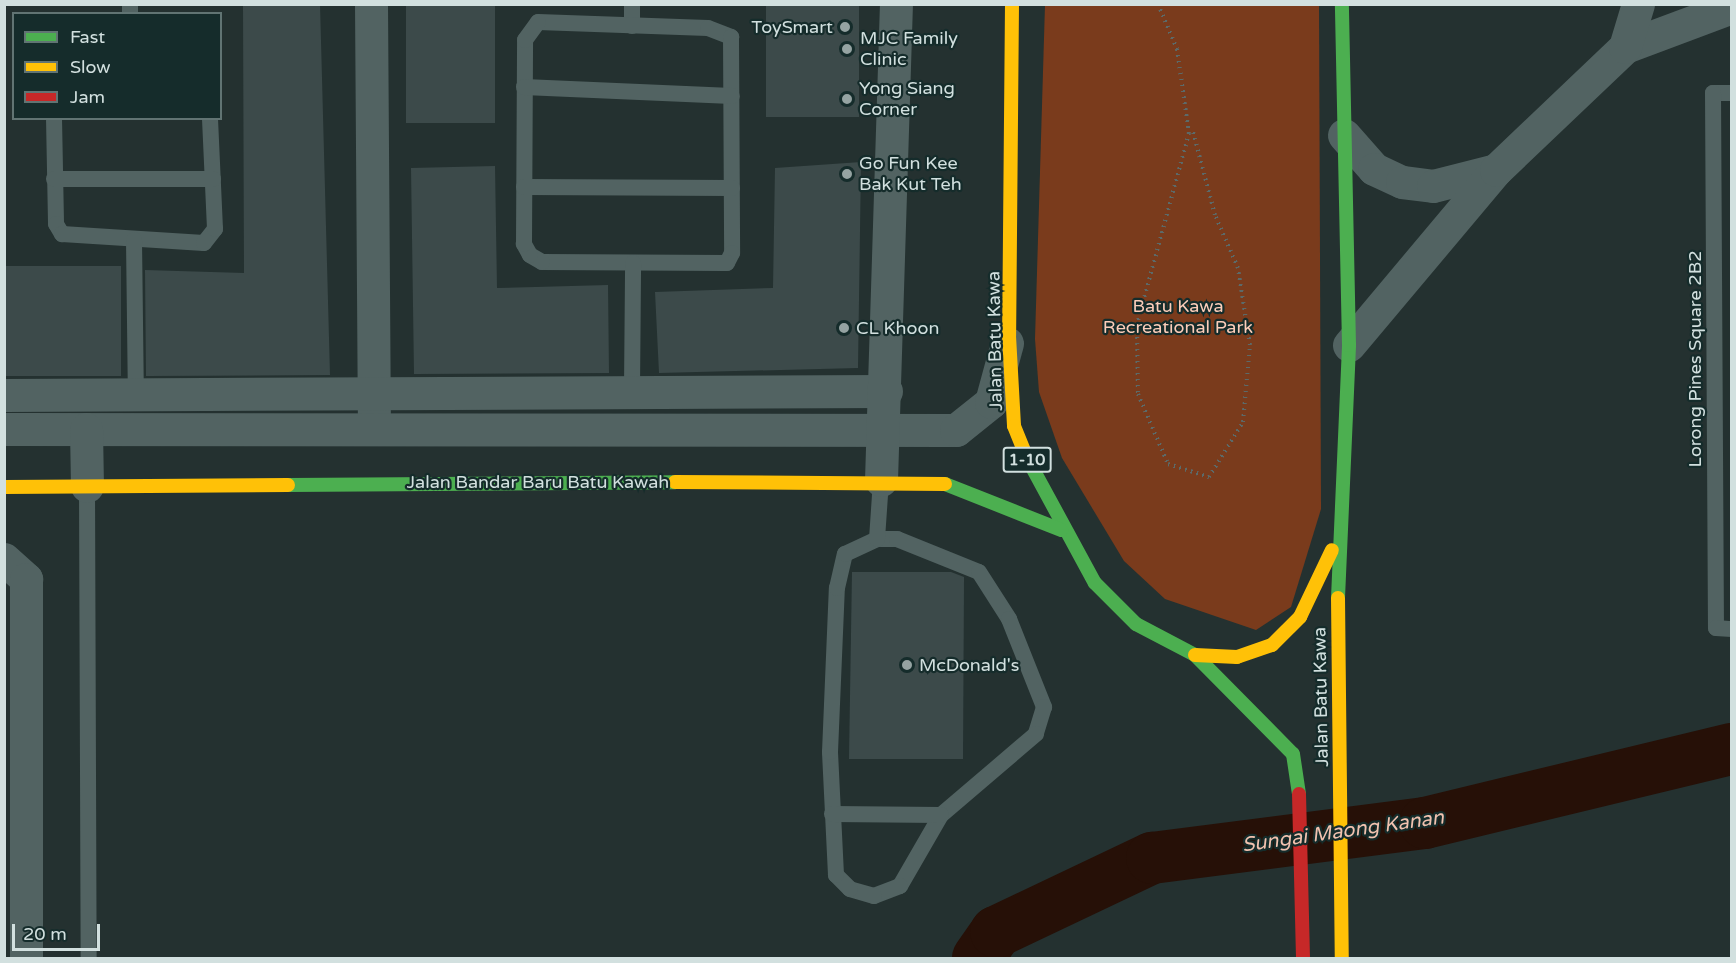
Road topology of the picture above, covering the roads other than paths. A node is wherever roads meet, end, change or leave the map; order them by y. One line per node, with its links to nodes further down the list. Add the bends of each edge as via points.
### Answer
1 (371, 4): 26 (street)
2 (632, 4): 8 (lane)
3 (896, 4): 27 (street)
4 (1012, 4): 23 (main road, Jalan Batu Kawa / 1-10)
5 (1342, 4): 15 (main road, Jalan Batu Kawa)
6 (1638, 4): 9 (street)
7 (1731, 7): 9 (street)
8 (632, 26): 10 (lane, via 538,21 525,40); 12 (lane, via 723,31 731,37)
9 (1626, 46): 16 (street)
10 (524, 87): 12 (lane); 19 (lane)
11 (1731, 93): 41 (lane, Lorong Pines Square 2B2, via 1713,93 1716,628)
12 (732, 96): 20 (lane)
13 (54, 120): 17 (lane)
14 (210, 120): 18 (lane)
15 (1344, 135): 16 (street, via 1374,169 1402,182 1433,186); 24 (main road, Jalan Batu Kawa)
16 (1496, 170): 24 (street)
17 (54, 179): 18 (lane); 21 (lane, via 56,224 62,234)
18 (213, 179): 21 (lane, via 215,229 204,243)
19 (524, 187): 20 (lane); 22 (lane, via 524,244 530,255 542,262)
20 (732, 188): 22 (lane, via 732,253 727,263)
21 (134, 240): 28 (lane)
22 (633, 263): 25 (lane)
23 (1009, 336): 33 (street, via 991,402 956,430); 37 (main road, Jalan Batu Kawa / 1-10, via 1014,426)
24 (1349, 345): 38 (main road, Jalan Batu Kawa)
25 (632, 389): 26 (street); 27 (street)
26 (374, 391): 28 (street); 32 (street)
27 (886, 391): 33 (street)
28 (136, 394): 29 (street)
29 (4, 395)
30 (4, 429): 31 (street)
31 (86, 429): 32 (street); 35 (street)
32 (374, 431): 33 (street)
33 (885, 431): 34 (street)
34 (881, 480): 35 (main road, Jalan Bandar Baru Batu Kawah); 37 (main road, Jalan Bandar Baru Batu Kawah, via 953,484); 39 (lane)
35 (87, 486): 36 (main road, Jalan Bandar Baru Batu Kawah); 47 (lane)
36 (4, 487)
37 (1061, 530): 42 (main road, Jalan Batu Kawa / 1-10, via 1095,583 1136,624)
38 (1337, 537): 42 (main road, via 1300,617 1272,645 1237,657); 49 (main road, Jalan Batu Kawa)
39 (877, 539): 44 (lane, via 845,554 837,588); 45 (lane, via 897,539 979,572 1009,619 1044,707 1036,734)
40 (4, 559): 43 (street, via 26,579)
41 (1731, 629)
42 (1195, 655): 48 (main road, Jalan Batu Kawa / 1-10, via 1293,754 1301,806)
43 (15, 812): 46 (street)
44 (832, 814): 45 (lane); 45 (lane, via 836,875 850,889 874,896 900,886)
45 (940, 815)
46 (26, 958)
47 (89, 958)
48 (1303, 958)
49 (1342, 958)

